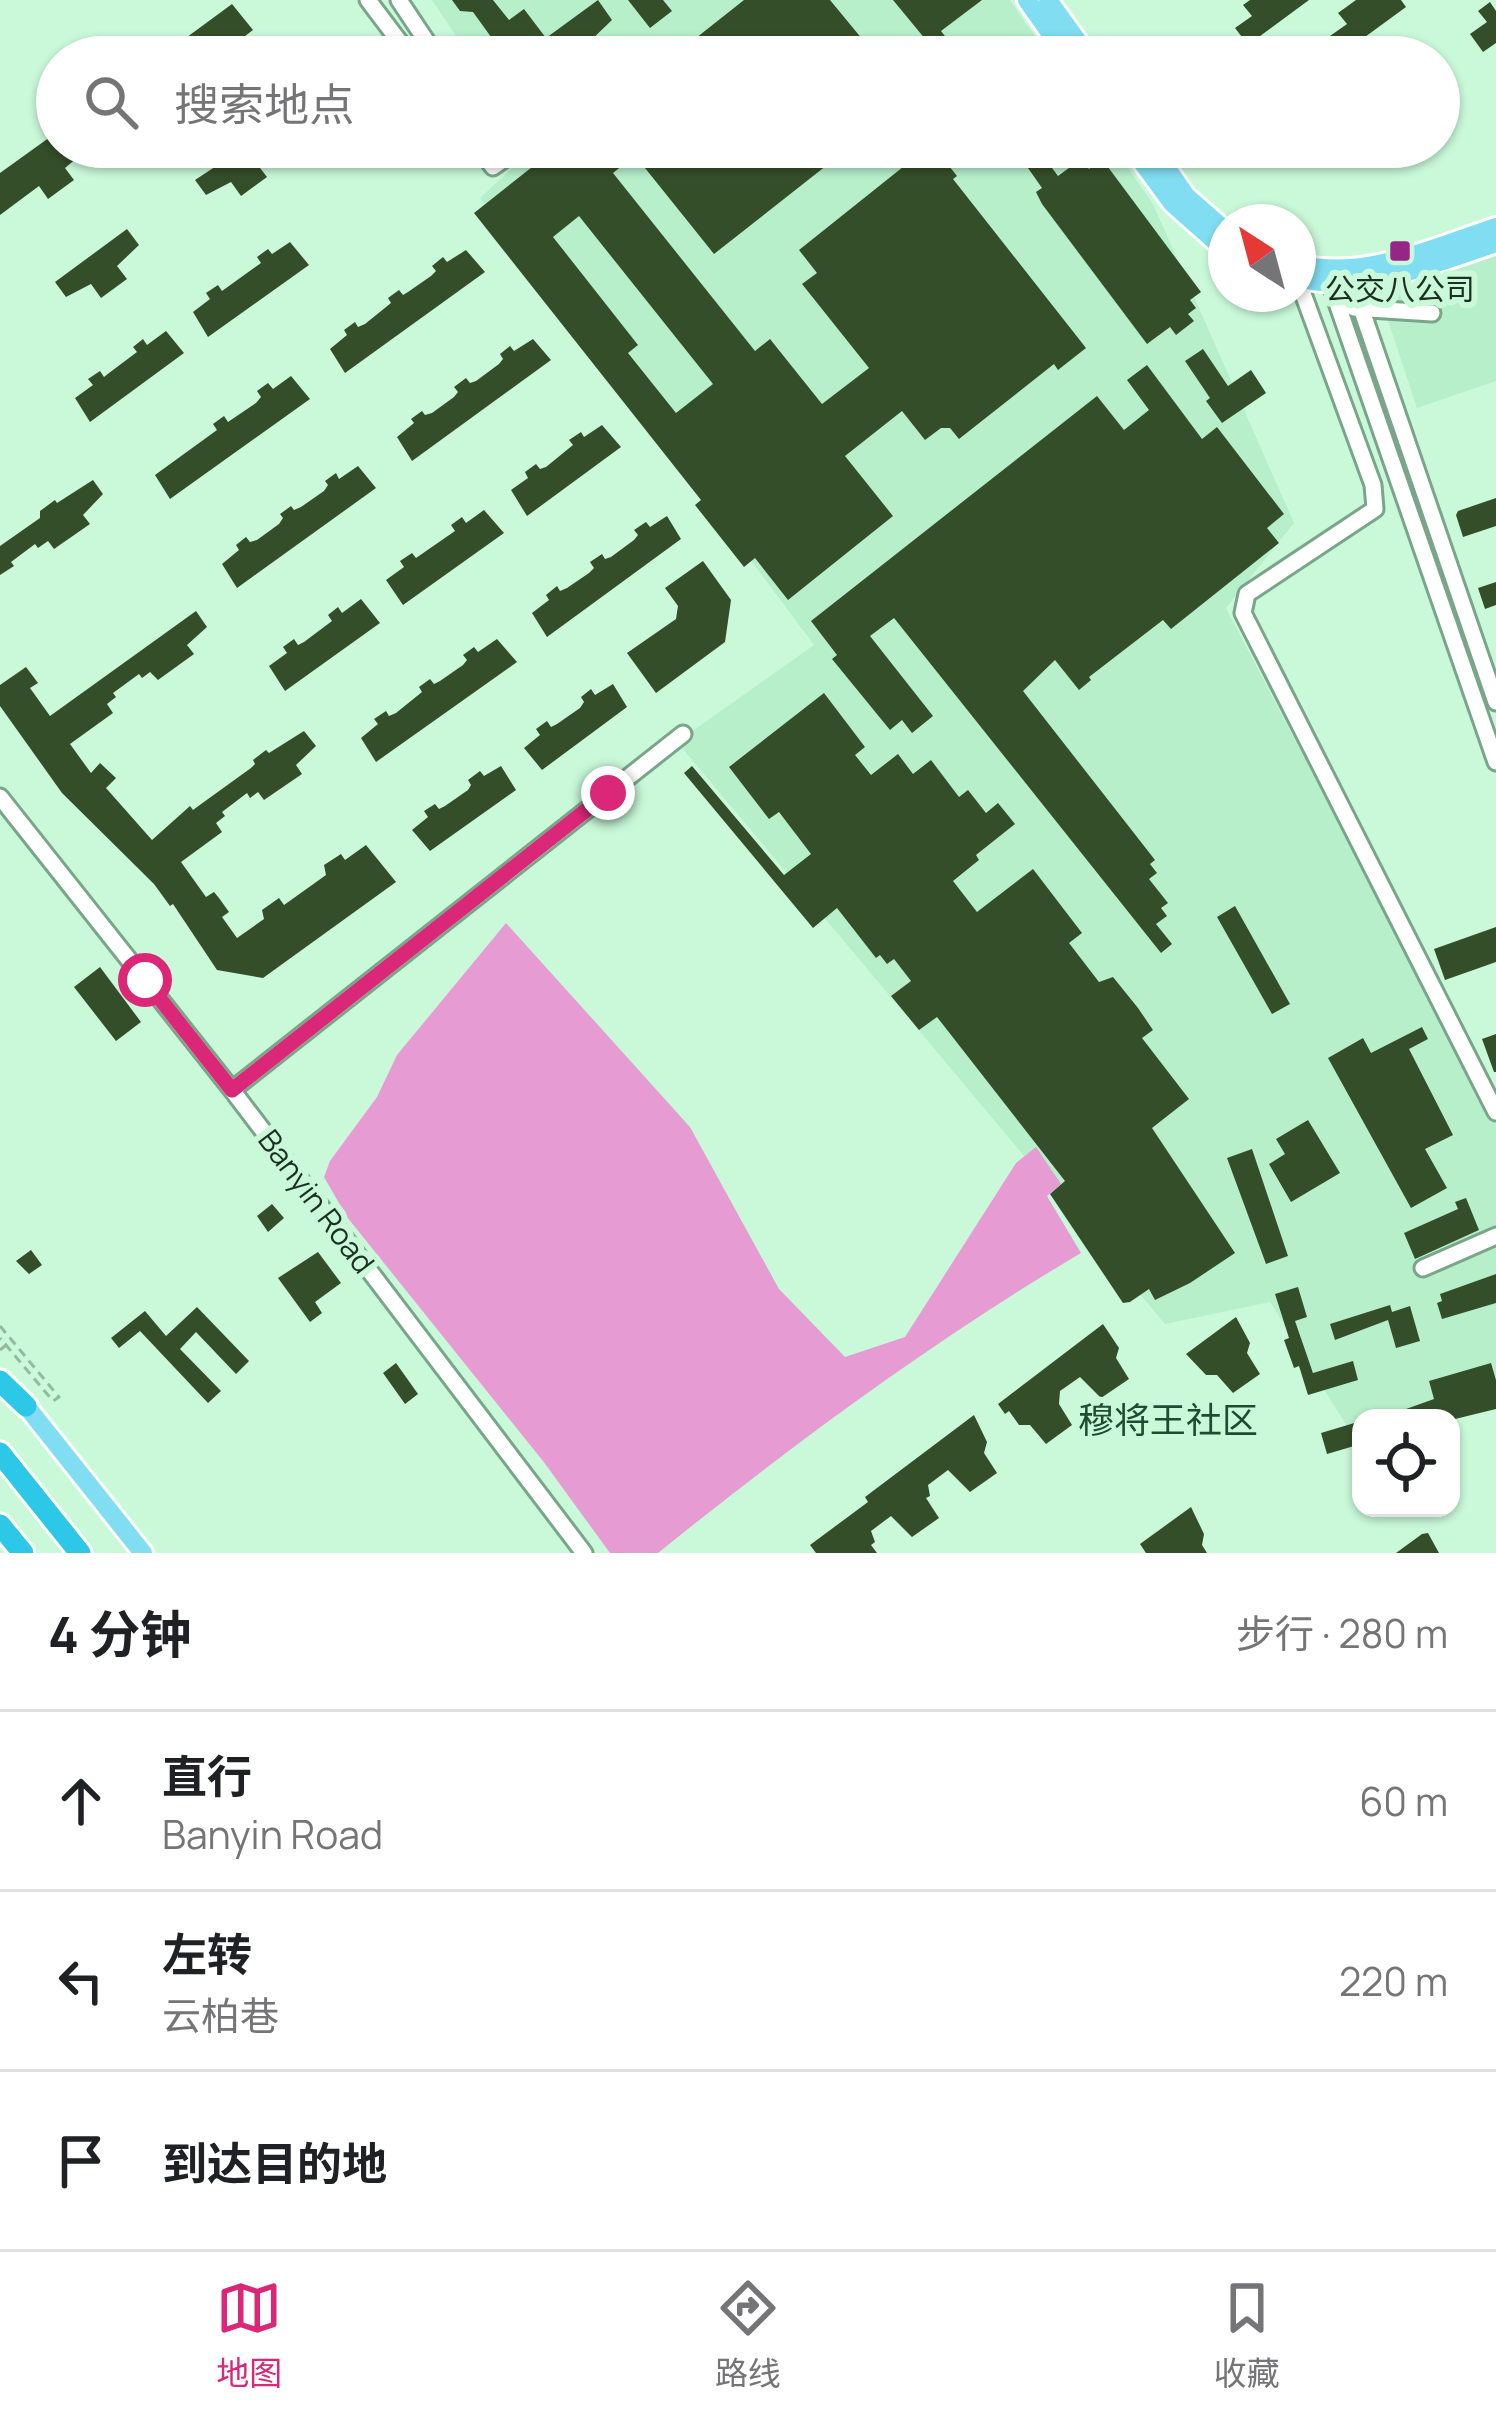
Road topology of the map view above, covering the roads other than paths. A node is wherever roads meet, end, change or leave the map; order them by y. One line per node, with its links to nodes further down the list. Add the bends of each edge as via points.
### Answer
1 (368, 0): 5 (street)
2 (399, 0): 6 (street)
3 (1028, 0): 7 (main road)
4 (1048, 0): 8 (main road)
5 (395, 36)
6 (423, 36)
7 (1053, 36)
8 (1074, 36)
9 (1146, 168): 13 (main road)
10 (1167, 168): 11 (main road)
11 (1208, 215)
12 (1496, 227): 16 (main road)
13 (1208, 235)
14 (1496, 243): 16 (main road)
15 (1316, 271): 17 (main road)
16 (1349, 274): 17 (main road); 20 (street)
17 (1328, 275): 18 (main road); 19 (street)
18 (1316, 277)
19 (1339, 307): 20 (street); 25 (street)
20 (1361, 308): 22 (street); 23 (street)
21 (1310, 312): 28 (street, via 1375,508 1247,595 1243,613)
22 (1432, 314)
23 (1496, 702)
24 (683, 734): 27 (street)
25 (1496, 762)
26 (0, 797): 27 (street, Banyin Road)
27 (232, 1090): 38 (street, Banyin Road)
28 (1496, 1112)
29 (1496, 1236): 30 (street)
30 (1423, 1268)
31 (0, 1379): 32 (highway)
32 (26, 1406): 37 (main road)
33 (0, 1453): 36 (highway)
34 (0, 1525): 35 (highway)
35 (22, 1553)
36 (80, 1553)
37 (143, 1553)
38 (584, 1553)

